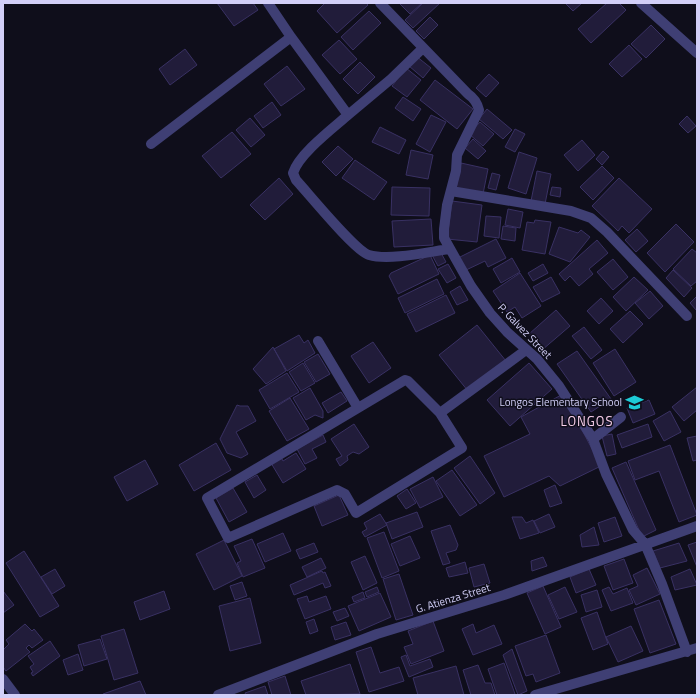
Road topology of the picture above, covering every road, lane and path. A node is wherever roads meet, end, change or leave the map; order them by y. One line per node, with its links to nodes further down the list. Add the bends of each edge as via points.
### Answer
1 (268, 3): 4 (street)
2 (380, 3): 5 (street, P. Galvez Street)
3 (641, 3): 6 (street)
4 (291, 37): 7 (street); 8 (street)
5 (423, 48): 7 (street, via 391,80); 9 (street, P. Galvez Street, via 478,104 479,110 457,155)
6 (697, 53)
7 (348, 115): 10 (street, via 298,162 293,173 296,180 363,252 390,257)
8 (151, 144)
9 (451, 191): 10 (street, P. Galvez Street, via 444,229 444,238); 11 (street, via 571,211 591,218)
10 (449, 249): 13 (street, P. Galvez Street, via 490,313)
11 (687, 316)
12 (318, 341): 14 (street)
13 (526, 350): 15 (street); 17 (street, P. Galvez Street, via 560,386)
14 (358, 408): 15 (street, via 405,380); 15 (street, via 207,498 228,538 337,490 345,494 356,513 462,448)
15 (440, 413)
16 (621, 417): 17 (street)
17 (593, 438): 19 (street, P. Galvez Street, via 606,474 632,530)
18 (697, 526): 19 (street, G. Atienza Street)
19 (645, 544): 21 (street, P. Galvez Street); 24 (street, G. Atienza Street, via 504,595 377,634)
20 (697, 648): 21 (street)
21 (687, 652): 25 (street)
22 (3, 679): 23 (street)
23 (15, 695)
24 (218, 695)
25 (535, 695)

